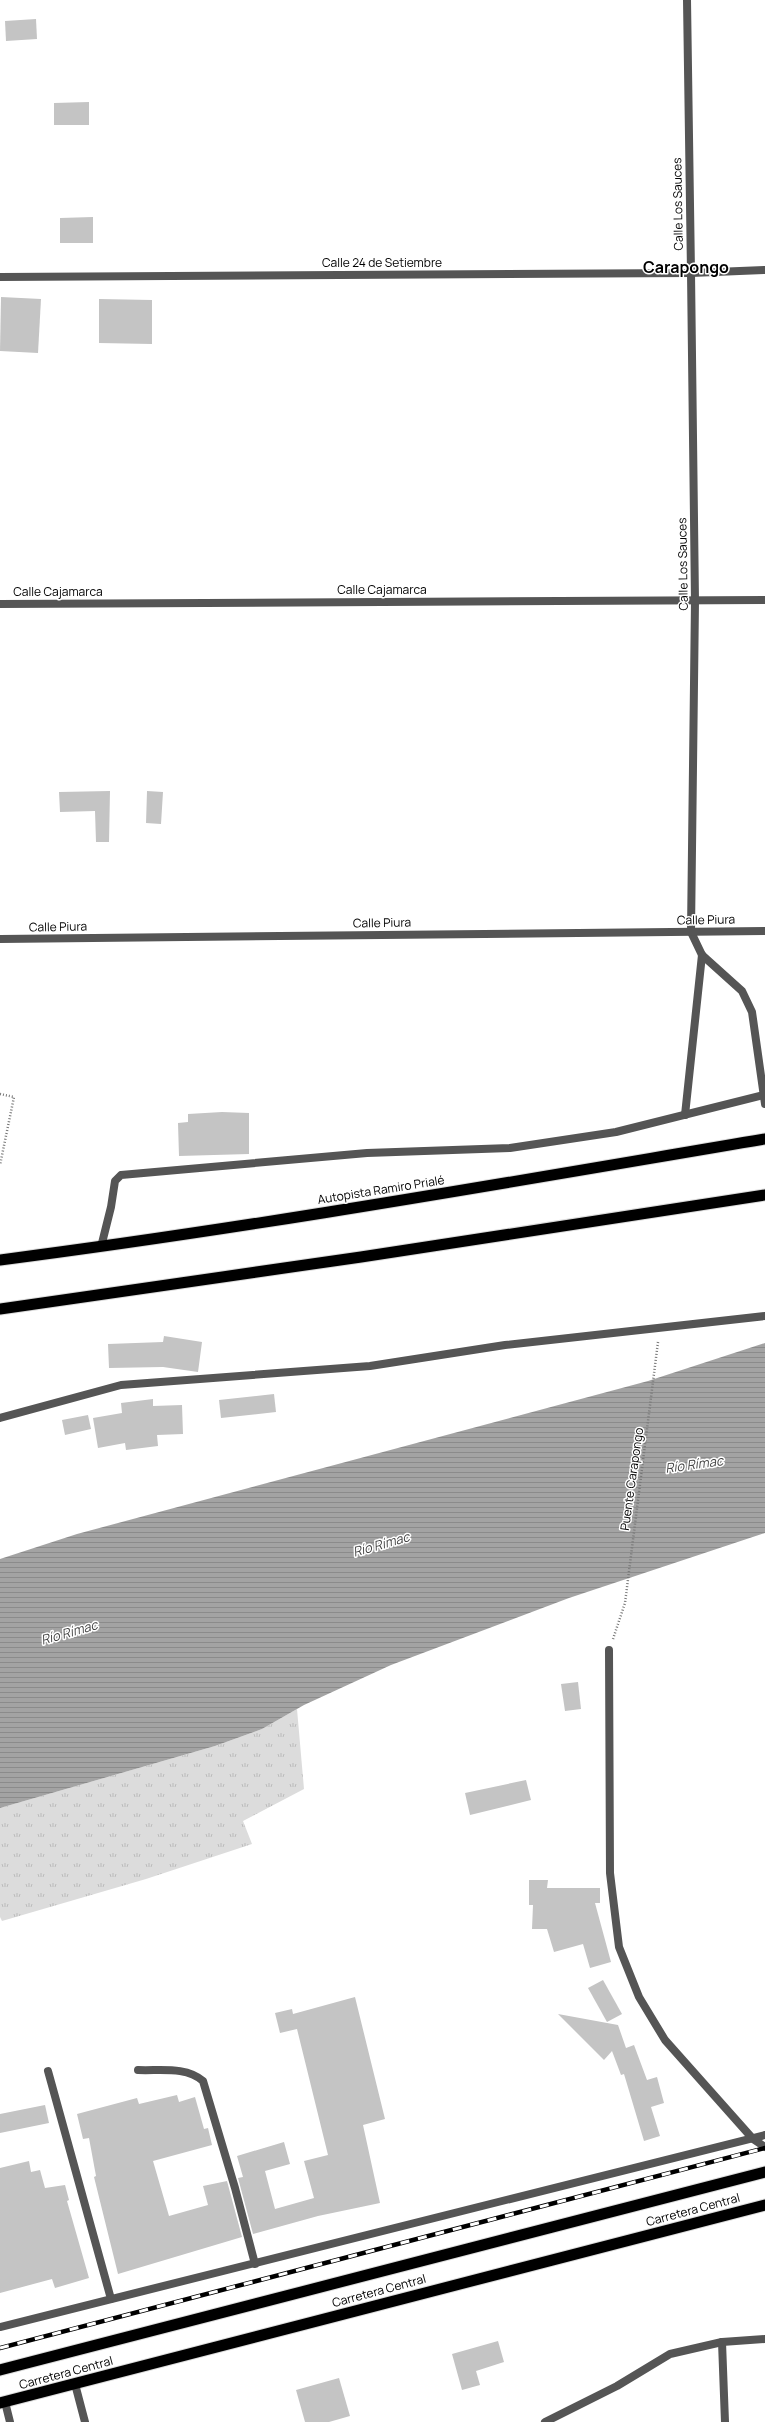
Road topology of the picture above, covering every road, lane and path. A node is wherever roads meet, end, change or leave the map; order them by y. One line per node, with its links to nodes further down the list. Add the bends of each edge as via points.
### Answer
1 (687, 0): 3 (street, Calle Los Sauces)
2 (765, 270): 3 (street, Calle 24 de Setiembre)
3 (691, 273): 4 (street, Calle 24 de Setiembre); 6 (street, Calle Los Sauces)
4 (0, 277)
5 (765, 600): 6 (street, Calle Cajamarca)
6 (695, 601): 7 (street, Calle Cajamarca); 9 (street, Calle Los Sauces)
7 (0, 604)
8 (765, 931): 9 (street, Calle Piura)
9 (691, 932): 10 (street, Calle Piura); 11 (street, Calle Los Sauces)
10 (0, 939)
11 (702, 956): 13 (street, Calle Los Sauces, via 742,991 752,1012); 15 (street)
12 (0, 1094): 17 (path, via 14,1097)
13 (764, 1095): 14 (street, Calle Los Sauces); 15 (street)
14 (765, 1104)
15 (685, 1115): 19 (street, via 616,1132 510,1148 367,1153 121,1175 114,1182 111,1208)
16 (765, 1139): 19 (highway, Autopista Ramiro Prialé, via 401,1201)
17 (0, 1166)
18 (765, 1195): 21 (highway)
19 (101, 1247): 20 (highway, Autopista Ramiro Prialé)
20 (0, 1260)
21 (0, 1309)
22 (765, 1316): 24 (street, via 505,1344 370,1366 121,1385)
23 (657, 1358): 25 (path, Puente Carapongo, via 625,1603)
24 (0, 1418)
25 (609, 1650): 29 (street, via 610,1873 619,1947 639,1997 665,2040)
26 (138, 2070): 33 (street, via 182,2071 195,2074 203,2081)
27 (48, 2071): 34 (street)
28 (765, 2136): 29 (street)
29 (753, 2139): 30 (street); 33 (street)
30 (765, 2147)
31 (765, 2172): 38 (highway, Carretera Central)
32 (765, 2205): 39 (highway, Carretera Central)
33 (255, 2264): 34 (street)
34 (111, 2299): 35 (street)
35 (0, 2327)
36 (765, 2339): 37 (street)
37 (722, 2342): 43 (street, via 670,2354 617,2386); 44 (street)
38 (0, 2370)
39 (75, 2384): 40 (highway, Carretera Central); 42 (street)
40 (2, 2403): 41 (street)
41 (10, 2422)
42 (85, 2422)
43 (545, 2422)
44 (725, 2422)

